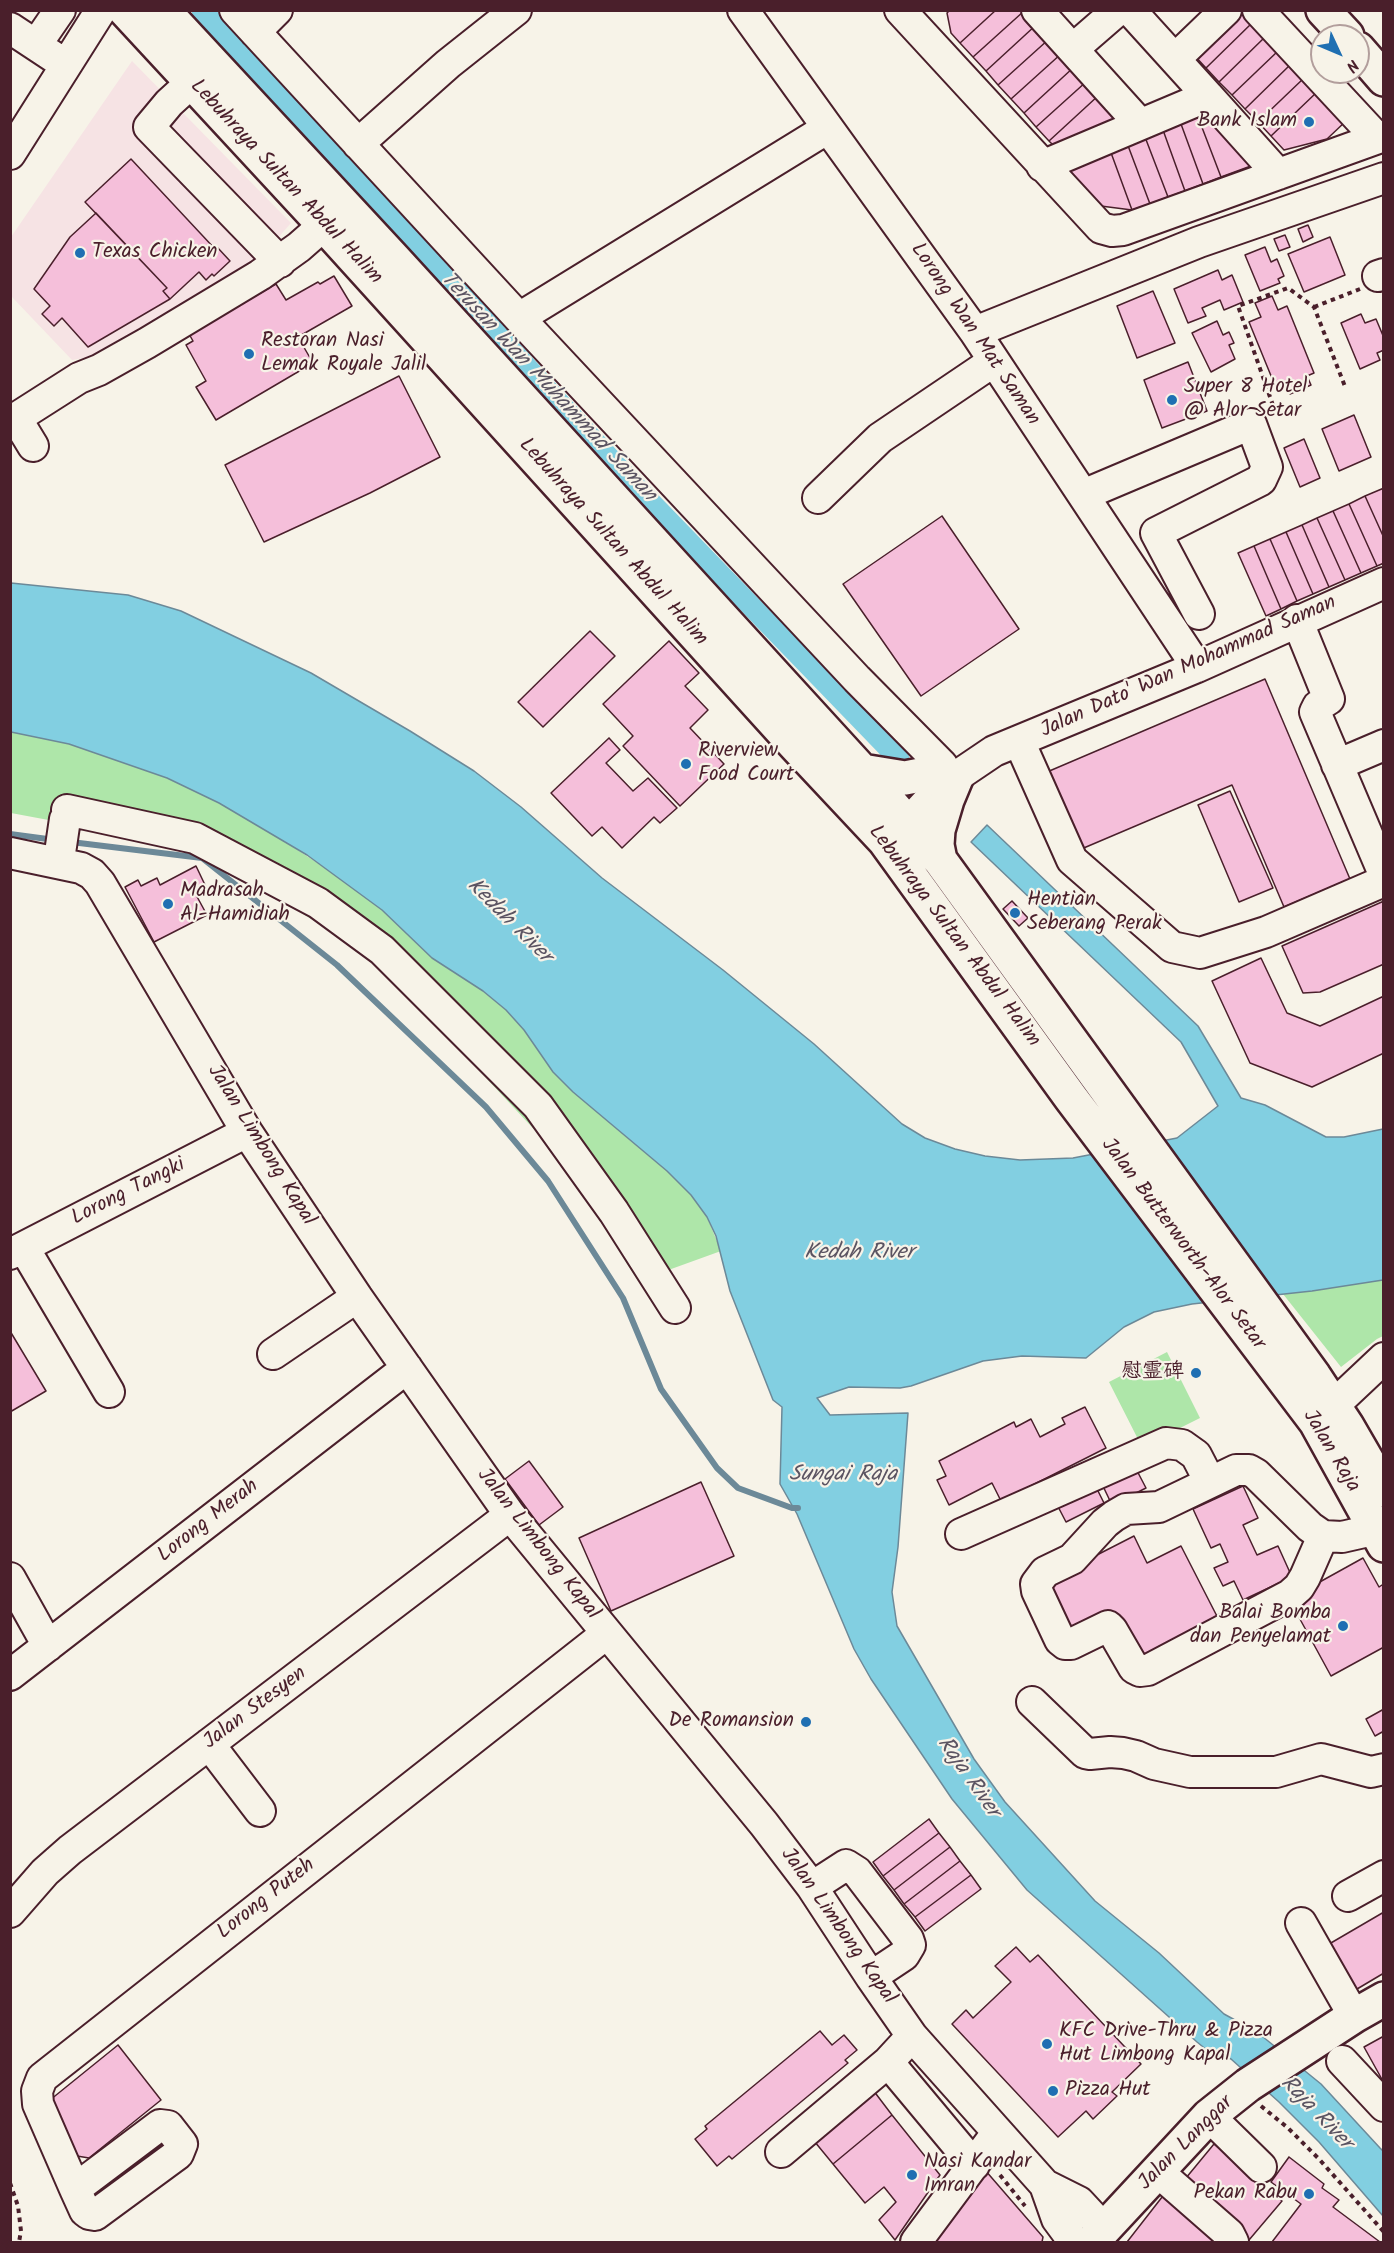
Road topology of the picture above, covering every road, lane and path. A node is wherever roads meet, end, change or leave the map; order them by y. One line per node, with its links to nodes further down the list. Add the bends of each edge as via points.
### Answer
1 (60, 10): 18 (street)
2 (101, 10): 22 (street)
3 (125, 10): 24 (main road, Lebuhraya Sultan Abdul Halim)
4 (163, 10): 56 (main road, Lebuhraya Sultan Abdul Halim)
5 (278, 10): 15 (street)
6 (516, 10): 29 (street)
7 (743, 10): 27 (street, Lorong Wan Mat Saman)
8 (1118, 10): 19 (street)
9 (1130, 10): 20 (street)
10 (1226, 10): 20 (street)
11 (1258, 10): 28 (street)
12 (1323, 10): 16 (main road)
13 (907, 13): 31 (street)
14 (1043, 13): 19 (street)
15 (245, 21): 29 (street)
16 (1336, 24)
17 (10, 28): 18 (street)
18 (36, 45): 22 (street)
19 (1073, 50): 26 (street)
20 (1174, 59): 25 (street)
21 (1370, 63): 23 (main road)
22 (66, 65): 30 (street)
23 (1383, 79)
24 (192, 82): 34 (main road, Lebuhraya Sultan Abdul Halim); 35 (street, via 149,126)
25 (1208, 96): 26 (street); 32 (street)
26 (1140, 124): 31 (street)
27 (828, 128): 38 (street); 39 (street, Lorong Wan Mat Saman)
28 (1380, 137): 32 (street)
29 (358, 144): 38 (street)
30 (10, 154)
31 (1042, 166): 32 (street, via 1101,228 1112,231)
32 (1278, 174)
33 (1383, 178): 39 (street, via 1199,242)
34 (324, 225): 35 (street); 58 (main road, Lebuhraya Sultan Abdul Halim, via 779,727)
35 (280, 262): 43 (street)
36 (1376, 278): 37 (path)
37 (1314, 307): 41 (path); 42 (path, via 1288,288 1238,306)
38 (519, 318): 57 (street)
39 (975, 332): 40 (street, Lorong Wan Mat Saman)
40 (993, 361): 45 (street, Lorong Wan Mat Saman); 46 (street, via 880,438)
41 (1346, 389)
42 (1263, 419): 45 (street); 47 (street, via 1265,474 1156,533)
43 (14, 420): 44 (street)
44 (33, 446)
45 (1083, 495): 48 (street, Lorong Wan Mat Saman)
46 (818, 498)
47 (1166, 551): 48 (street); 50 (street)
48 (1133, 569): 52 (street, Lorong Wan Mat Saman)
49 (1383, 583): 51 (street, Jalan Dato' Wan Mohammad Saman)
50 (1199, 614)
51 (1297, 620): 52 (street, Jalan Dato' Wan Mohammad Saman); 55 (street, via 1329,699 1315,712)
52 (1197, 667): 54 (street, Jalan Dato' Wan Mohammad Saman)
53 (1383, 745): 55 (street)
54 (1007, 746): 57 (street, Jalan Dato' Wan Mohammad Saman); 63 (street, via 1071,860 1173,947 1200,953 1266,932)
55 (1337, 765): 62 (street)
56 (862, 771): 57 (main road, via 905,778); 58 (main road, Lebuhraya Sultan Abdul Halim)
57 (943, 772): 58 (street, Jalan Dato' Wan Mohammad Saman, via 931,798); 61 (main road, via 947,800 938,830)
58 (889, 824): 61 (main road, Lebuhraya Sultan Abdul Halim); 65 (main road, Lebuhraya Sultan Abdul Halim)
59 (10, 853): 60 (street)
60 (71, 860): 66 (street, Jalan Limbong Kapal, via 100,883); 69 (street, via 66,815 195,838 318,903 382,950 538,1106 614,1212)
61 (940, 860): 64 (main road, Lebuhraya Sultan Abdul Halim)
62 (1383, 874)
63 (1383, 881)
64 (1098, 1078): 73 (main road, Jalan Butterworth-Alor Setar)
65 (1071, 1098): 73 (main road, Jalan Butterworth-Alor Setar)
66 (247, 1132): 67 (street, Lorong Tangki); 68 (street, Jalan Limbong Kapal)
67 (17, 1251): 74 (street)
68 (357, 1297): 70 (street); 72 (street, Jalan Limbong Kapal)
69 (675, 1308)
70 (273, 1354)
71 (1383, 1358): 75 (street)
72 (407, 1368): 78 (street, Jalan Limbong Kapal); 84 (street, Lorong Merah)
73 (1303, 1384): 75 (main road, Jalan Raja)
74 (109, 1392)
75 (1325, 1413): 77 (main road, Jalan Raja, via 1365,1455); 79 (main road, Jalan Raja)
76 (1210, 1482): 80 (street, via 1196,1455 1182,1445 1166,1443); 81 (street, via 1236,1470 1250,1470); 81 (street, via 1159,1507 1126,1509 1105,1523 1072,1559 1040,1577 1036,1591 1060,1640 1071,1644 1108,1626 1134,1668 1148,1670 1290,1594 1302,1582)
77 (1383, 1490)
78 (510, 1515): 83 (street, Jalan Limbong Kapal); 87 (street, Jalan Stesyen)
79 (1380, 1532): 81 (street)
80 (961, 1534)
81 (1323, 1536)
82 (10, 1578): 84 (street)
83 (606, 1634): 91 (street, Jalan Limbong Kapal); 110 (street, Lorong Puteh, via 42,2078 38,2104)
84 (48, 1646): 85 (street, Lorong Merah)
85 (10, 1675)
86 (1032, 1702): 88 (street, via 1084,1753 1123,1753 1190,1772 1276,1772 1321,1759 1371,1772)
87 (209, 1744): 89 (street); 93 (street, Jalan Stesyen, via 70,1850)
88 (1383, 1769)
89 (260, 1811)
90 (1383, 1876): 92 (street)
91 (812, 1887): 95 (street, Jalan Limbong Kapal); 95 (street, via 846,1865 857,1872 908,1939 910,1945 904,1955)
92 (1348, 1896)
93 (10, 1912)
94 (1301, 1923): 97 (street)
95 (871, 1977): 98 (street, Jalan Limbong Kapal)
96 (1383, 1999): 97 (main road, Jalan Langgar)
97 (1354, 2016): 101 (main road, Jalan Langgar)
98 (907, 2017): 100 (street); 104 (street, Jalan Limbong Kapal)
99 (1342, 2061): 102 (street)
100 (888, 2062): 104 (street); 105 (street)
101 (1245, 2087): 103 (main road, Jalan Langgar); 112 (path, via 1320,2159)
102 (1383, 2104)
103 (1209, 2116): 106 (street); 107 (main road, Jalan Langgar)
104 (985, 2150): 109 (street, Jalan Limbong Kapal); 111 (path); 115 (street)
105 (781, 2152)
106 (1261, 2168)
107 (1157, 2171): 113 (main road, Jalan Langgar); 117 (street, via 1229,2234)
108 (10, 2183): 114 (path, via 18,2206)
109 (1045, 2185): 113 (street, Jalan Limbong Kapal, via 1079,2202); 116 (street, Jalan Limbong Kapal, via 1057,2219)
110 (80, 2200)
111 (1031, 2214)
112 (1383, 2232)
113 (1098, 2236)
114 (19, 2242)
115 (916, 2242)
116 (1074, 2242)
117 (1233, 2242)

